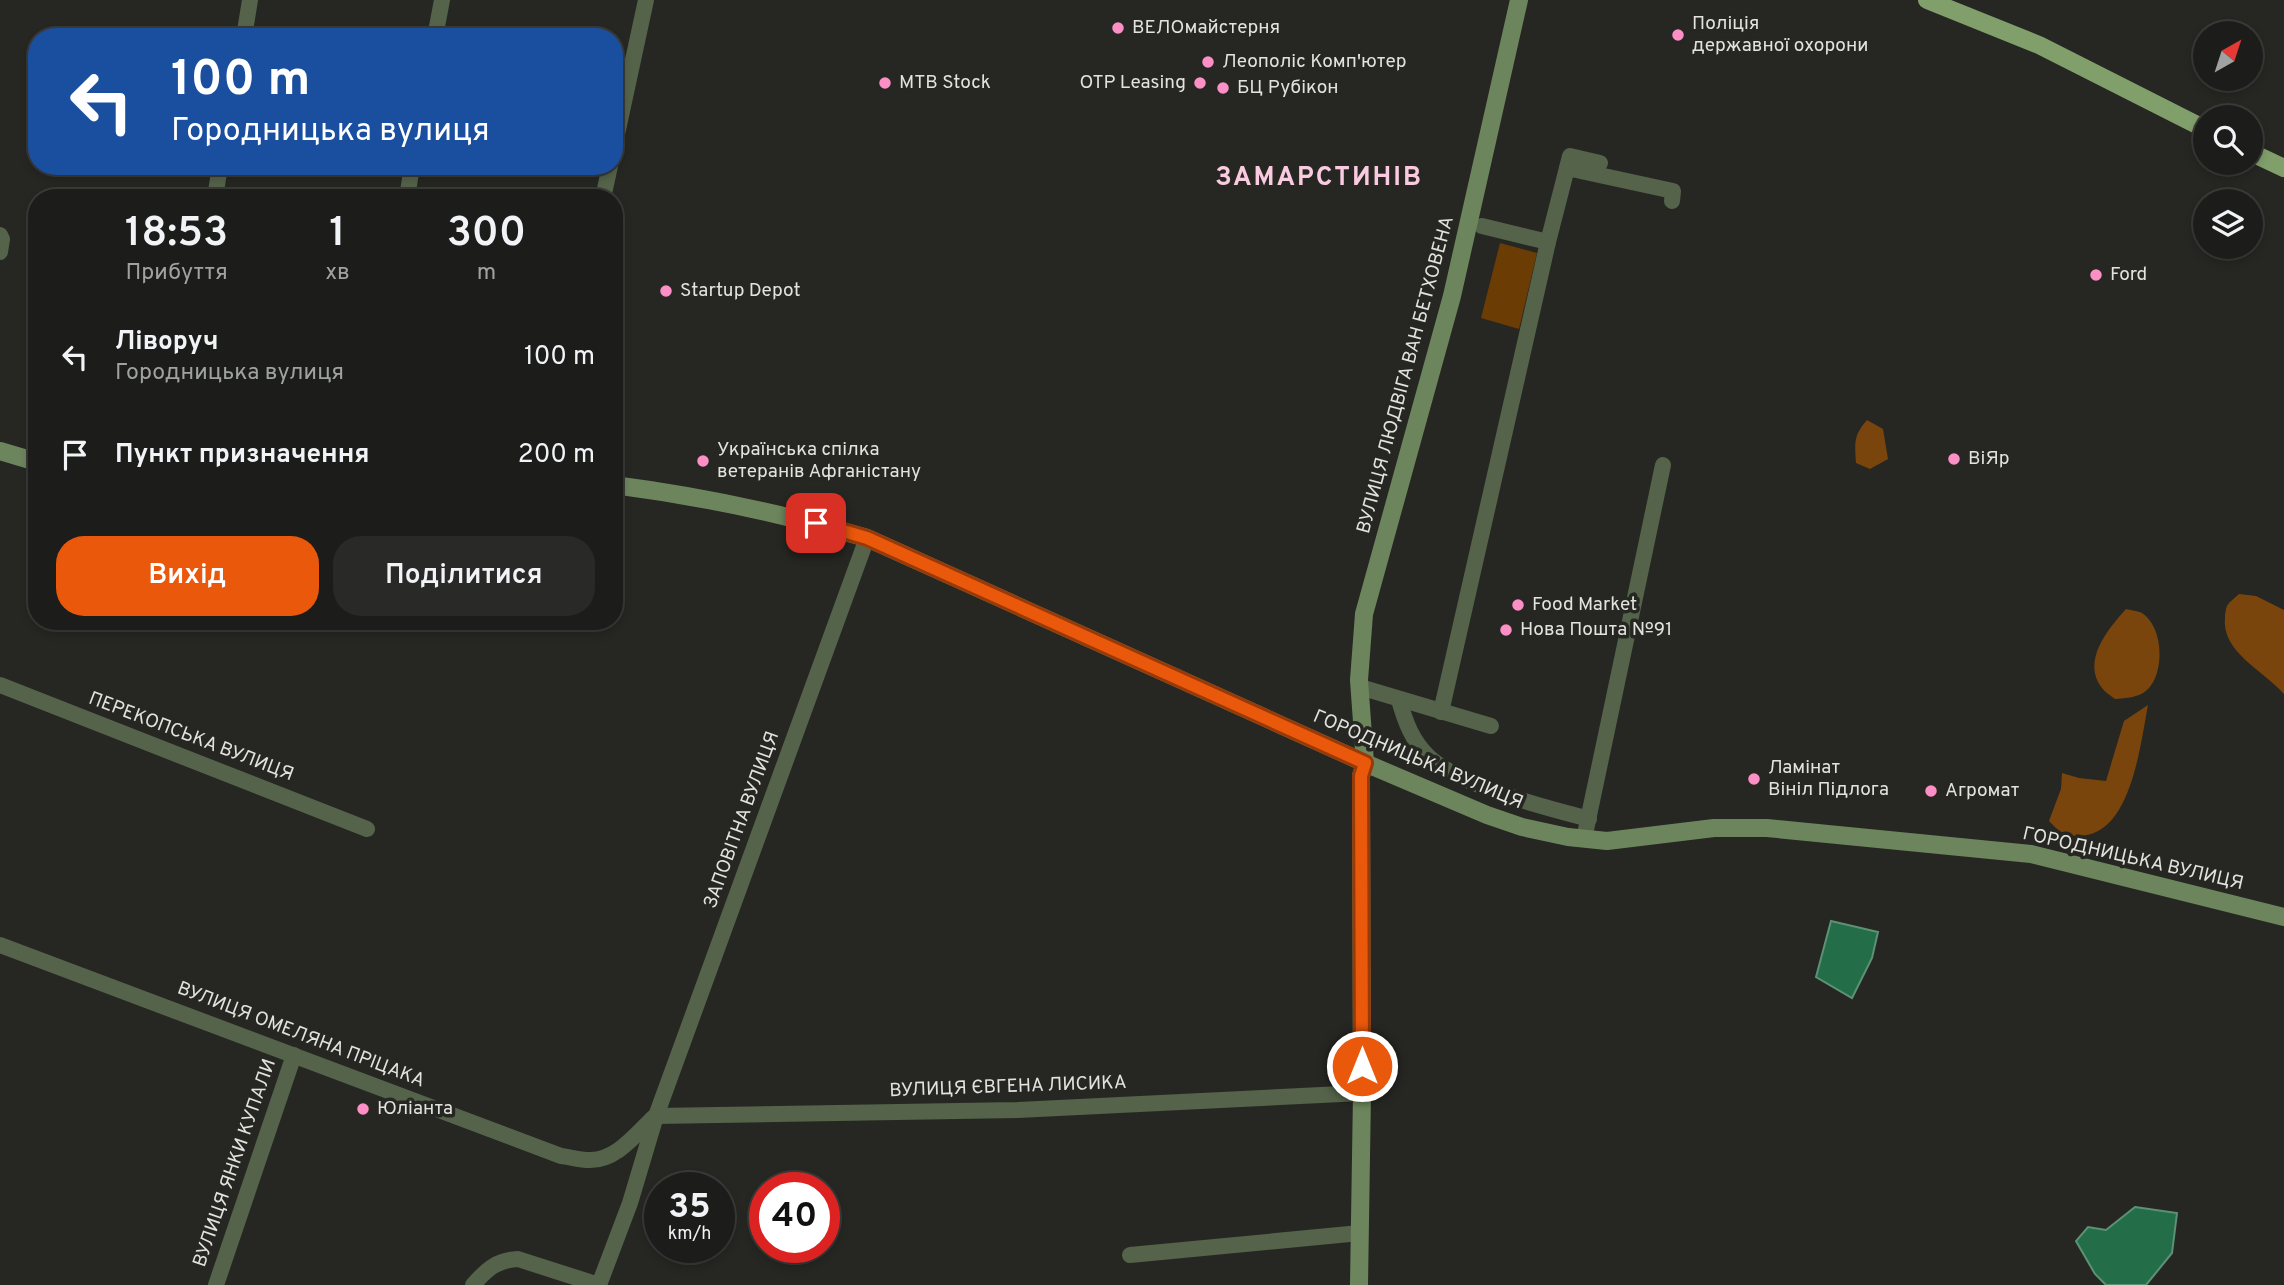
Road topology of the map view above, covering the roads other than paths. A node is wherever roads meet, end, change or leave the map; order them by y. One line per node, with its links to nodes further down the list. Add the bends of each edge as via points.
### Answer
1 (250, 0): 6 (street)
2 (442, 0): 7 (street)
3 (646, 0): 8 (street)
4 (1519, 0): 23 (street, ВУЛИЦЯ ЛЮДВІГА ВАН БЕТХОВЕНА, via 1452,296 1364,614)
5 (1927, 0): 9 (main road, via 2039,45)
6 (245, 28)
7 (437, 28)
8 (623, 106)
9 (2193, 123)
10 (2263, 158): 13 (main road)
11 (1600, 163): 12 (street, via 1570,156)
12 (1567, 168): 14 (street, via 1629,186 1674,191); 16 (street)
13 (2284, 168)
14 (1672, 201)
15 (1482, 226): 16 (street)
16 (1548, 242): 25 (street)
17 (0, 451): 18 (street)
18 (28, 460)
19 (1663, 465): 28 (street)
20 (623, 486): 21 (street, ГОРОДНИЦЬКА ВУЛИЦЯ, via 791,516)
21 (867, 538): 27 (street, ГОРОДНИЦЬКА ВУЛИЦЯ); 35 (street, ЗАПОВІТНА ВУЛИЦЯ)
22 (0, 685): 29 (street, ПЕРЕКОПСЬКА ВУЛИЦЯ)
23 (1360, 687): 24 (street); 27 (street, ВУЛИЦЯ ЛЮДВІГА ВАН БЕТХОВЕНА)
24 (1399, 700): 25 (street); 28 (street, via 1407,727 1429,757 1461,778)
25 (1441, 712): 26 (street)
26 (1491, 726)
27 (1365, 763): 30 (street, ГОРОДНИЦЬКА ВУЛИЦЯ, via 1487,815); 34 (street, ВУЛИЦЯ ЛЮДВІГА ВАН БЕТХОВЕНА, via 1361,776)
28 (1589, 819): 30 (street)
29 (367, 829)
30 (1584, 839): 31 (street, ГОРОДНИЦЬКА ВУЛИЦЯ, via 1629,840 1714,828 1768,828 2031,854)
31 (2284, 917)
32 (0, 945): 33 (street, ВУЛИЦЯ ОМЕЛЯНА ПРІЦАКА)
33 (294, 1055): 35 (street, ВУЛИЦЯ ОМЕЛЯНА ПРІЦАКА, via 561,1156 590,1161 617,1151); 38 (street, ВУЛИЦЯ ЯНКИ КУПАЛИ)
34 (1362, 1093): 35 (street, ВУЛИЦЯ ЄВГЕНА ЛИСИКА, via 1018,1110); 36 (street, ВУЛИЦЯ ЛЮДВІГА ВАН БЕТХОВЕНА)
35 (656, 1116): 39 (street, ЗАПОВІТНА ВУЛИЦЯ, via 631,1203 599,1285 518,1259 489,1267)
36 (1360, 1233): 37 (street); 40 (street, ВУЛИЦЯ ЛЮДВІГА ВАН БЕТХОВЕНА)
37 (1130, 1255)
38 (216, 1285)
39 (473, 1285)
40 (1359, 1285)

